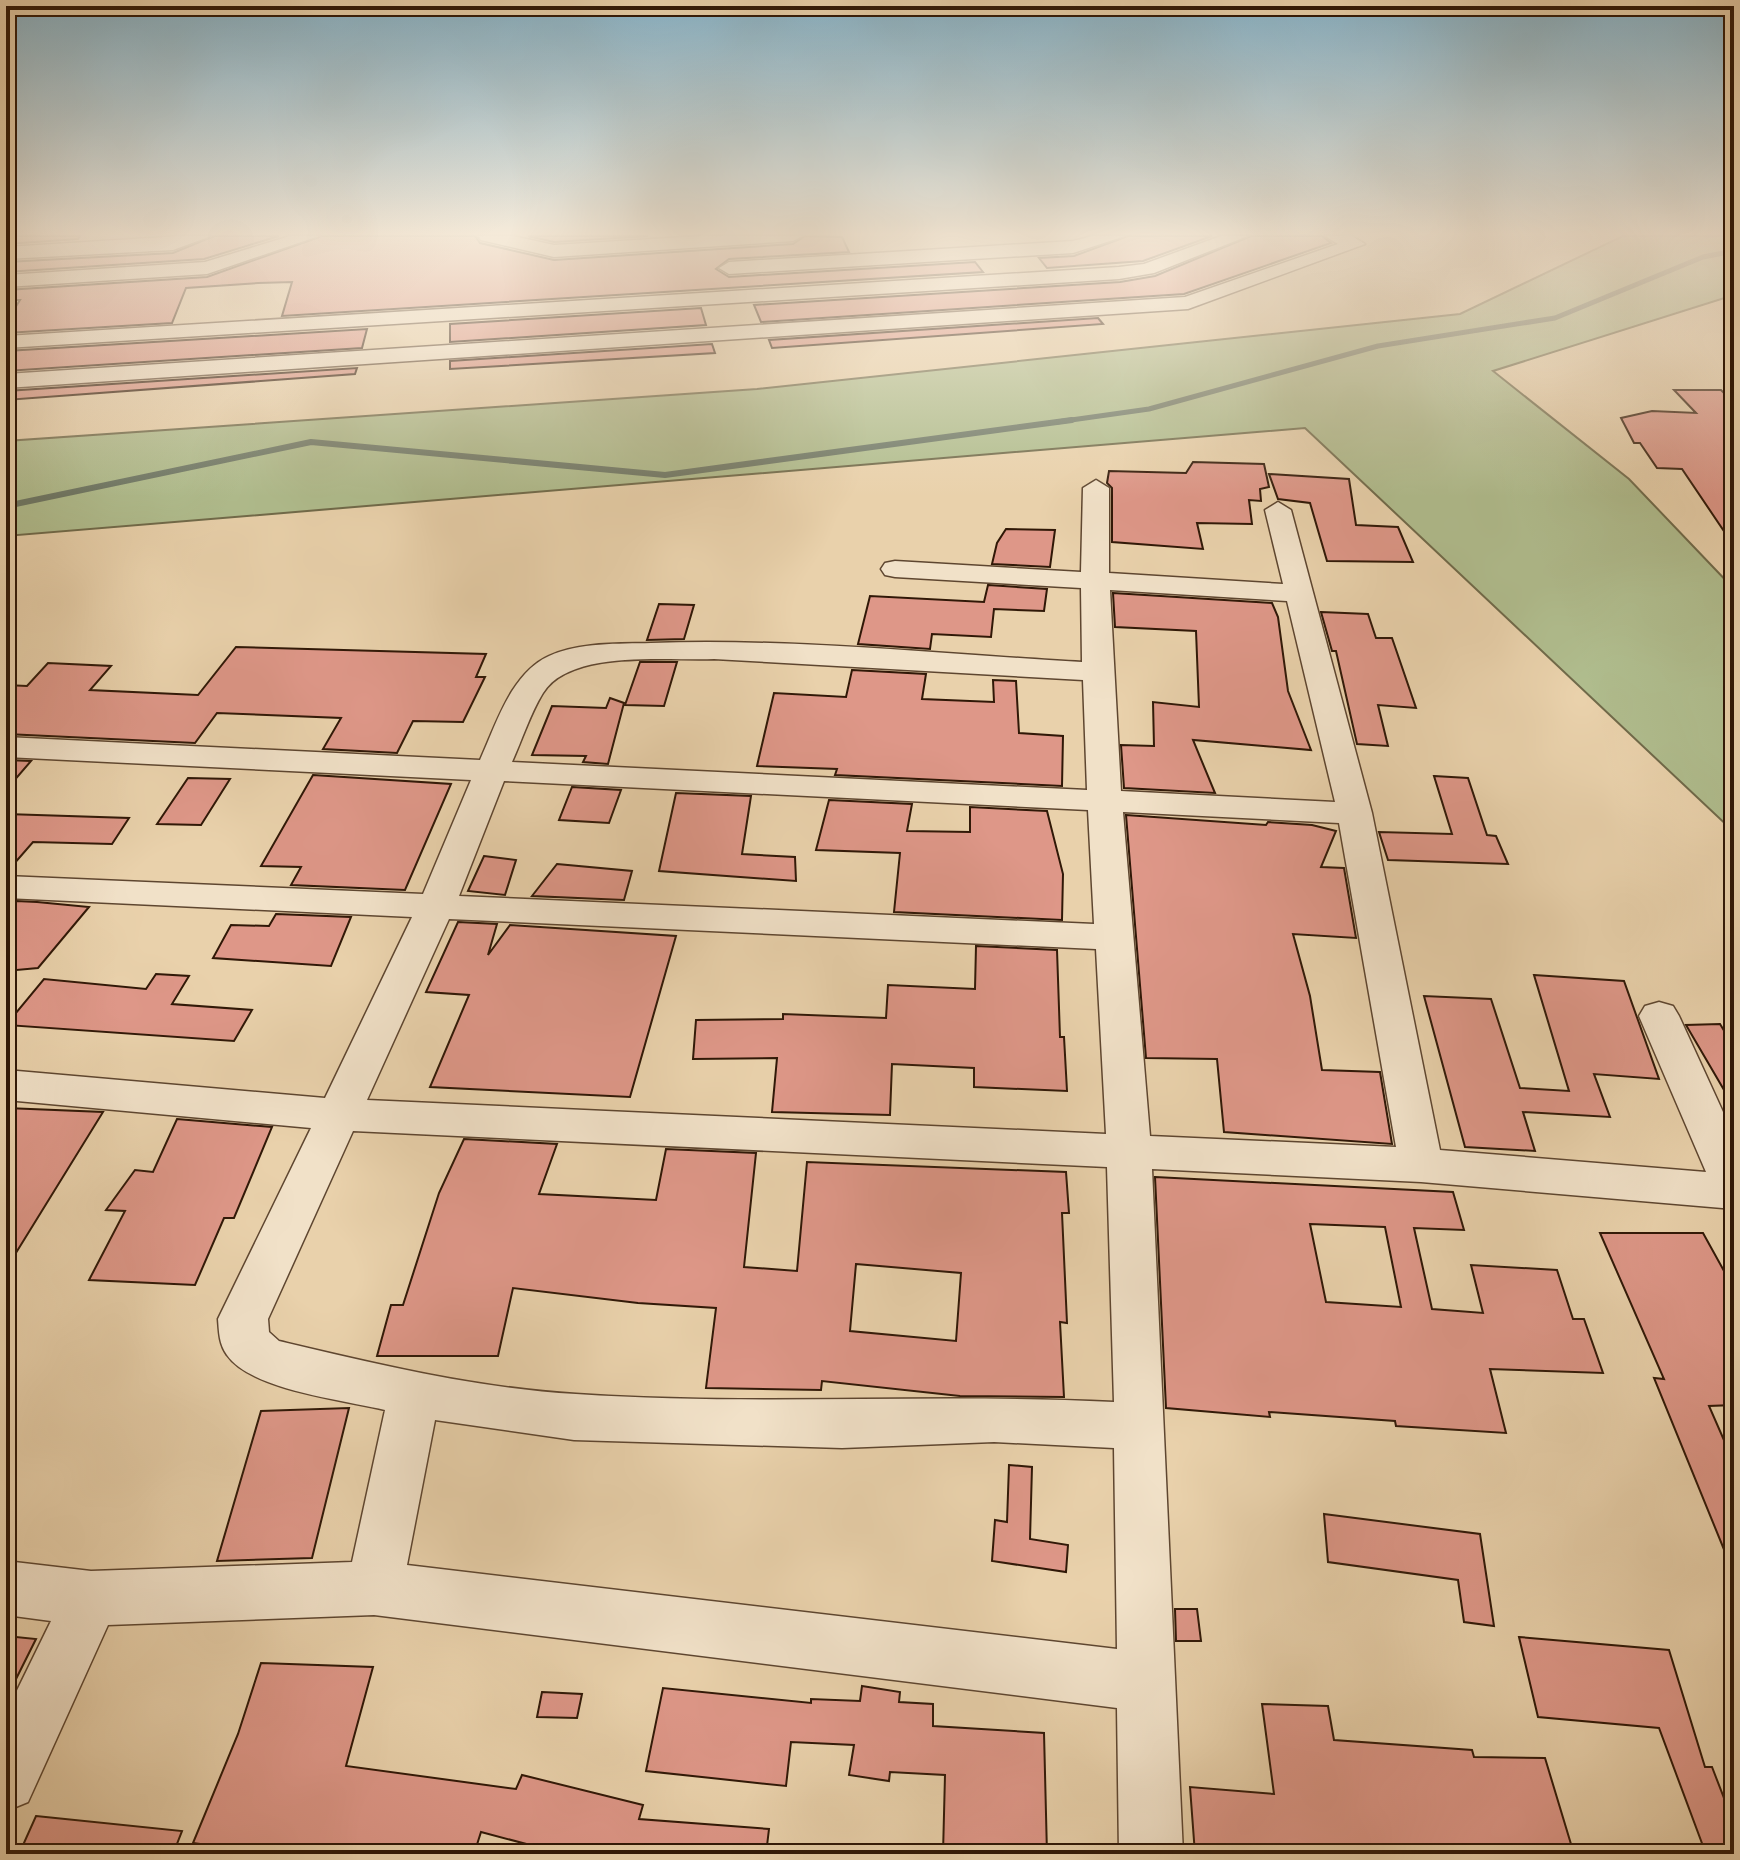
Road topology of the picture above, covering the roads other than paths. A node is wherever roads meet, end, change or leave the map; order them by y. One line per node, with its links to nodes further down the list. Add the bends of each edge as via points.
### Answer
1 (184, 323): 4 (street)
2 (279, 323): 4 (street)
3 (899, 323): 6 (street)
4 (180, 331): 5 (street)
5 (6, 342)
6 (6, 381)
7 (1096, 488): 10 (street)
8 (1278, 510): 11 (street)
9 (895, 569): 10 (street)
10 (1093, 583): 11 (street); 12 (street)
11 (1299, 593): 16 (street)
12 (1097, 672): 14 (street, via 751,652 596,654 560,662 543,674 529,690); 15 (street)
13 (6, 747): 14 (street)
14 (491, 771): 15 (street); 18 (street)
15 (1103, 803): 16 (street); 19 (street)
16 (1355, 813): 24 (street)
17 (6, 887): 18 (street)
18 (437, 905): 19 (street); 22 (street)
19 (1113, 937): 23 (street)
20 (1659, 1016): 25 (street)
21 (6, 1085): 22 (street)
22 (340, 1115): 23 (street); 27 (street, via 252,1293 243,1319 245,1341 264,1359)
23 (1129, 1154): 24 (street); 28 (street)
24 (1421, 1165): 26 (street)
25 (1734, 1185)
26 (1734, 1192)
27 (414, 1395): 28 (street, via 633,1421 842,1425 994,1419); 30 (street)
28 (1138, 1426): 32 (street)
29 (6, 1588): 31 (street)
30 (374, 1588): 31 (street); 32 (street)
31 (91, 1598): 33 (street)
32 (1146, 1682): 34 (street)
33 (6, 1780)
34 (1151, 1854)

